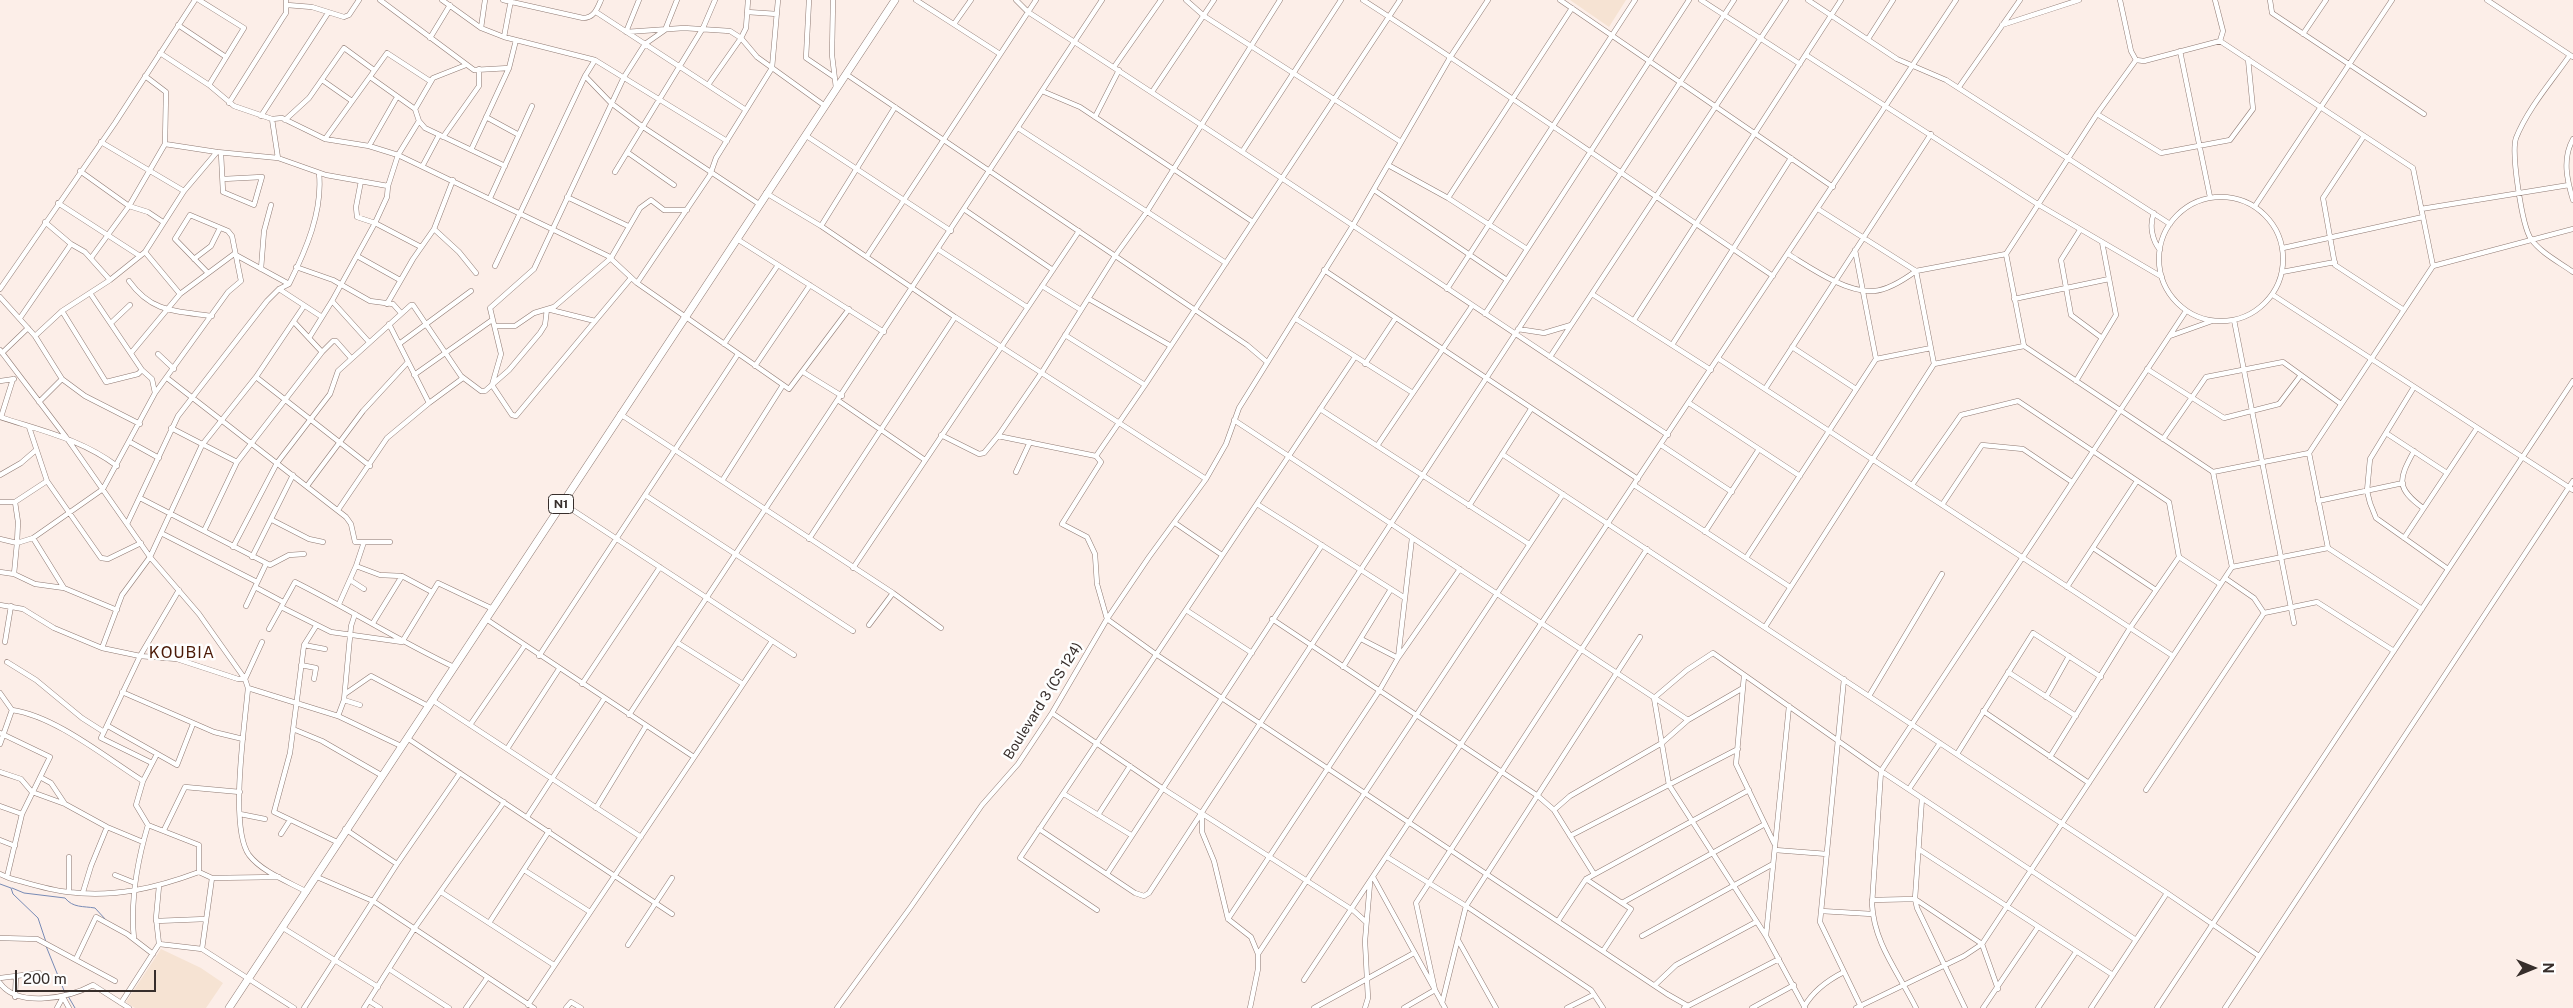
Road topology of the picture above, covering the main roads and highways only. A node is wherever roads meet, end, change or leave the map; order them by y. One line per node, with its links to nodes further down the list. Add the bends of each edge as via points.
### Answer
1 (895, 0): 2 (main road, N1)
2 (229, 1008)

